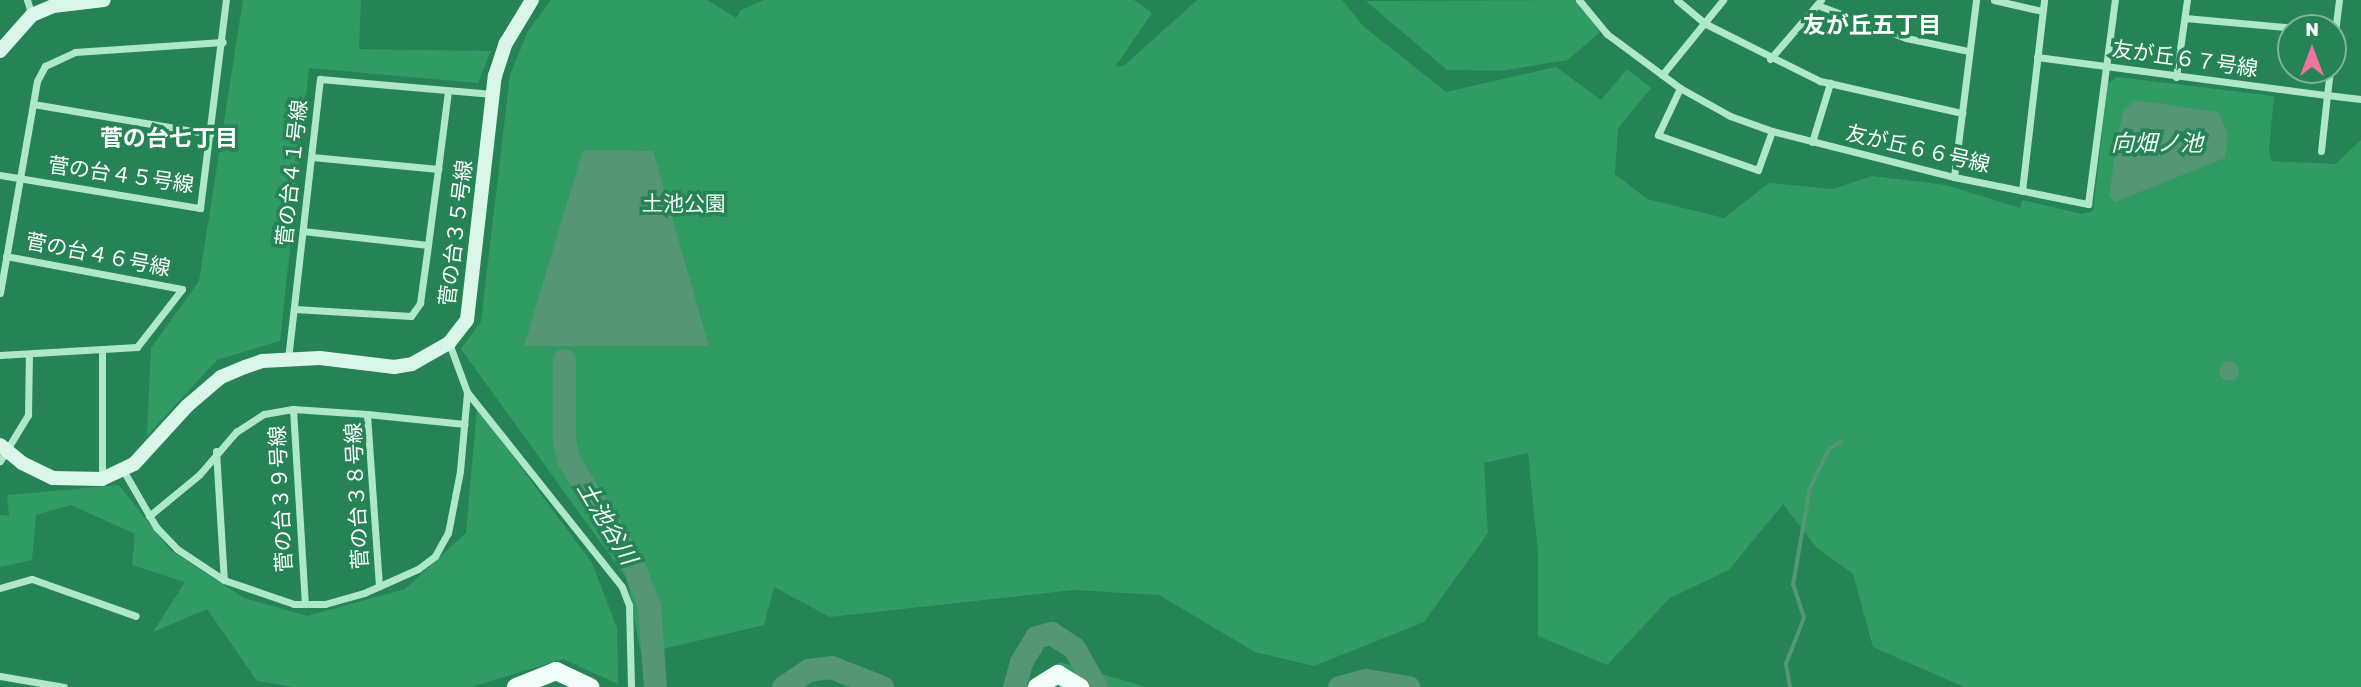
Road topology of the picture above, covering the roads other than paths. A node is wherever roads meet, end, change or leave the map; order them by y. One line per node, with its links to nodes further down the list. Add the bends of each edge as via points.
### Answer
1 (27, 0): 15 (street)
2 (104, 0): 15 (street, via 53,6)
3 (226, 0): 19 (street, 菅の台４５号線)
4 (532, 0): 31 (street, 菅の台３５号線, via 506,43)
5 (1579, 0): 25 (street, 友が丘６６号線, via 1607,34)
6 (1677, 0): 17 (street)
7 (1723, 0): 17 (street)
8 (1976, 0): 21 (street)
9 (1994, 0): 14 (street)
10 (2044, 0): 14 (street)
11 (2115, 0): 24 (street, 友が丘６６号線)
12 (2187, 0): 16 (street)
13 (1819, 3): 21 (street, via 1896,35); 23 (street)
14 (2042, 11): 22 (street)
15 (32, 15): 20 (street)
16 (2185, 18): 18 (street); 26 (street)
17 (1704, 23): 23 (street); 25 (street)
18 (2277, 26)
19 (223, 42): 34 (street, via 60,56 37,80); 37 (street, 菅の台４５号線)
20 (0, 51)
21 (1968, 51): 35 (street)
22 (2037, 57): 24 (street, 友が丘６７号線); 45 (street)
23 (1770, 59): 27 (street)
24 (2106, 66): 26 (street, 友が丘６７号線); 45 (street, 友が丘６６号線, via 2088,204)
25 (1662, 75): 29 (street, 友が丘６６号線)
26 (2176, 77): 32 (street, 友が丘６７号線)
27 (1830, 83): 35 (street); 38 (street)
28 (2329, 84): 32 (street)
29 (1680, 88): 36 (street, 友が丘６６号線, via 1730,116); 36 (street, via 1658,135 1758,170)
30 (448, 91): 31 (street, 菅の台４１号線); 40 (street, 菅の台４１号線, via 320,79); 41 (street)
31 (492, 94): 51 (street, 菅の台３５号線, via 467,320)
32 (2328, 95): 33 (street, 友が丘６７号線); 39 (street)
33 (2361, 99)
34 (33, 104): 37 (street); 44 (street)
35 (1962, 113): 43 (street)
36 (1772, 131): 38 (street, 友が丘６６号線)
37 (210, 134): 44 (street, 菅の台４５号線, via 200,208)
38 (1812, 142): 43 (street, 友が丘６６号線)
39 (2321, 152)
40 (312, 158): 41 (street); 46 (street, 菅の台４１号線)
41 (438, 169): 47 (street)
42 (0, 176): 44 (street, 菅の台４５号線)
43 (1954, 177): 45 (street, 友が丘６６号線)
44 (20, 179): 48 (street)
45 (2022, 191)
46 (303, 231): 47 (street); 50 (street, 菅の台４１号線)
47 (428, 245): 50 (street, via 420,303 411,316)
48 (6, 256): 49 (street); 52 (street, 菅の台４６号線, via 182,289 141,344)
49 (0, 293)
50 (295, 309): 55 (street, 菅の台４１号線)
51 (449, 343): 55 (street, 菅の台３５号線, via 412,364 394,367); 56 (street)
52 (102, 349): 53 (street, 菅の台４６号線); 63 (street)
53 (29, 354): 54 (street, 菅の台４６号線); 61 (street, via 28,415)
54 (0, 355)
55 (288, 359): 62 (street, 菅の台３５号線, via 262,361 221,377)
56 (467, 392): 59 (street); 74 (street, via 622,587 629,604)
57 (293, 409): 58 (street); 60 (street, 菅の台３９号線, via 264,414); 68 (street, 菅の台３９号線)
58 (367, 414): 59 (street, 菅の台３８号線); 66 (street, 菅の台３８号線)
59 (464, 424): 66 (street, via 448,533 435,556)
60 (216, 450): 64 (street, 菅の台３９号線, via 199,475); 65 (street)
61 (3, 453): 63 (street, 菅の台３５号線, via 53,478)
62 (123, 470): 63 (street, 菅の台３５号線); 64 (street)
63 (102, 479)
64 (149, 516): 65 (street, via 177,549)
65 (223, 580): 68 (street, via 265,597)
66 (379, 586): 68 (street, via 325,604)
67 (0, 588): 69 (street, via 32,579)
68 (304, 604)
69 (136, 616)
70 (0, 676): 71 (street)
71 (64, 687)
72 (516, 687): 73 (main road, via 556,671)
73 (592, 687)
74 (631, 687)
75 (1037, 687): 76 (main road, via 1058,674)
76 (1080, 687)

